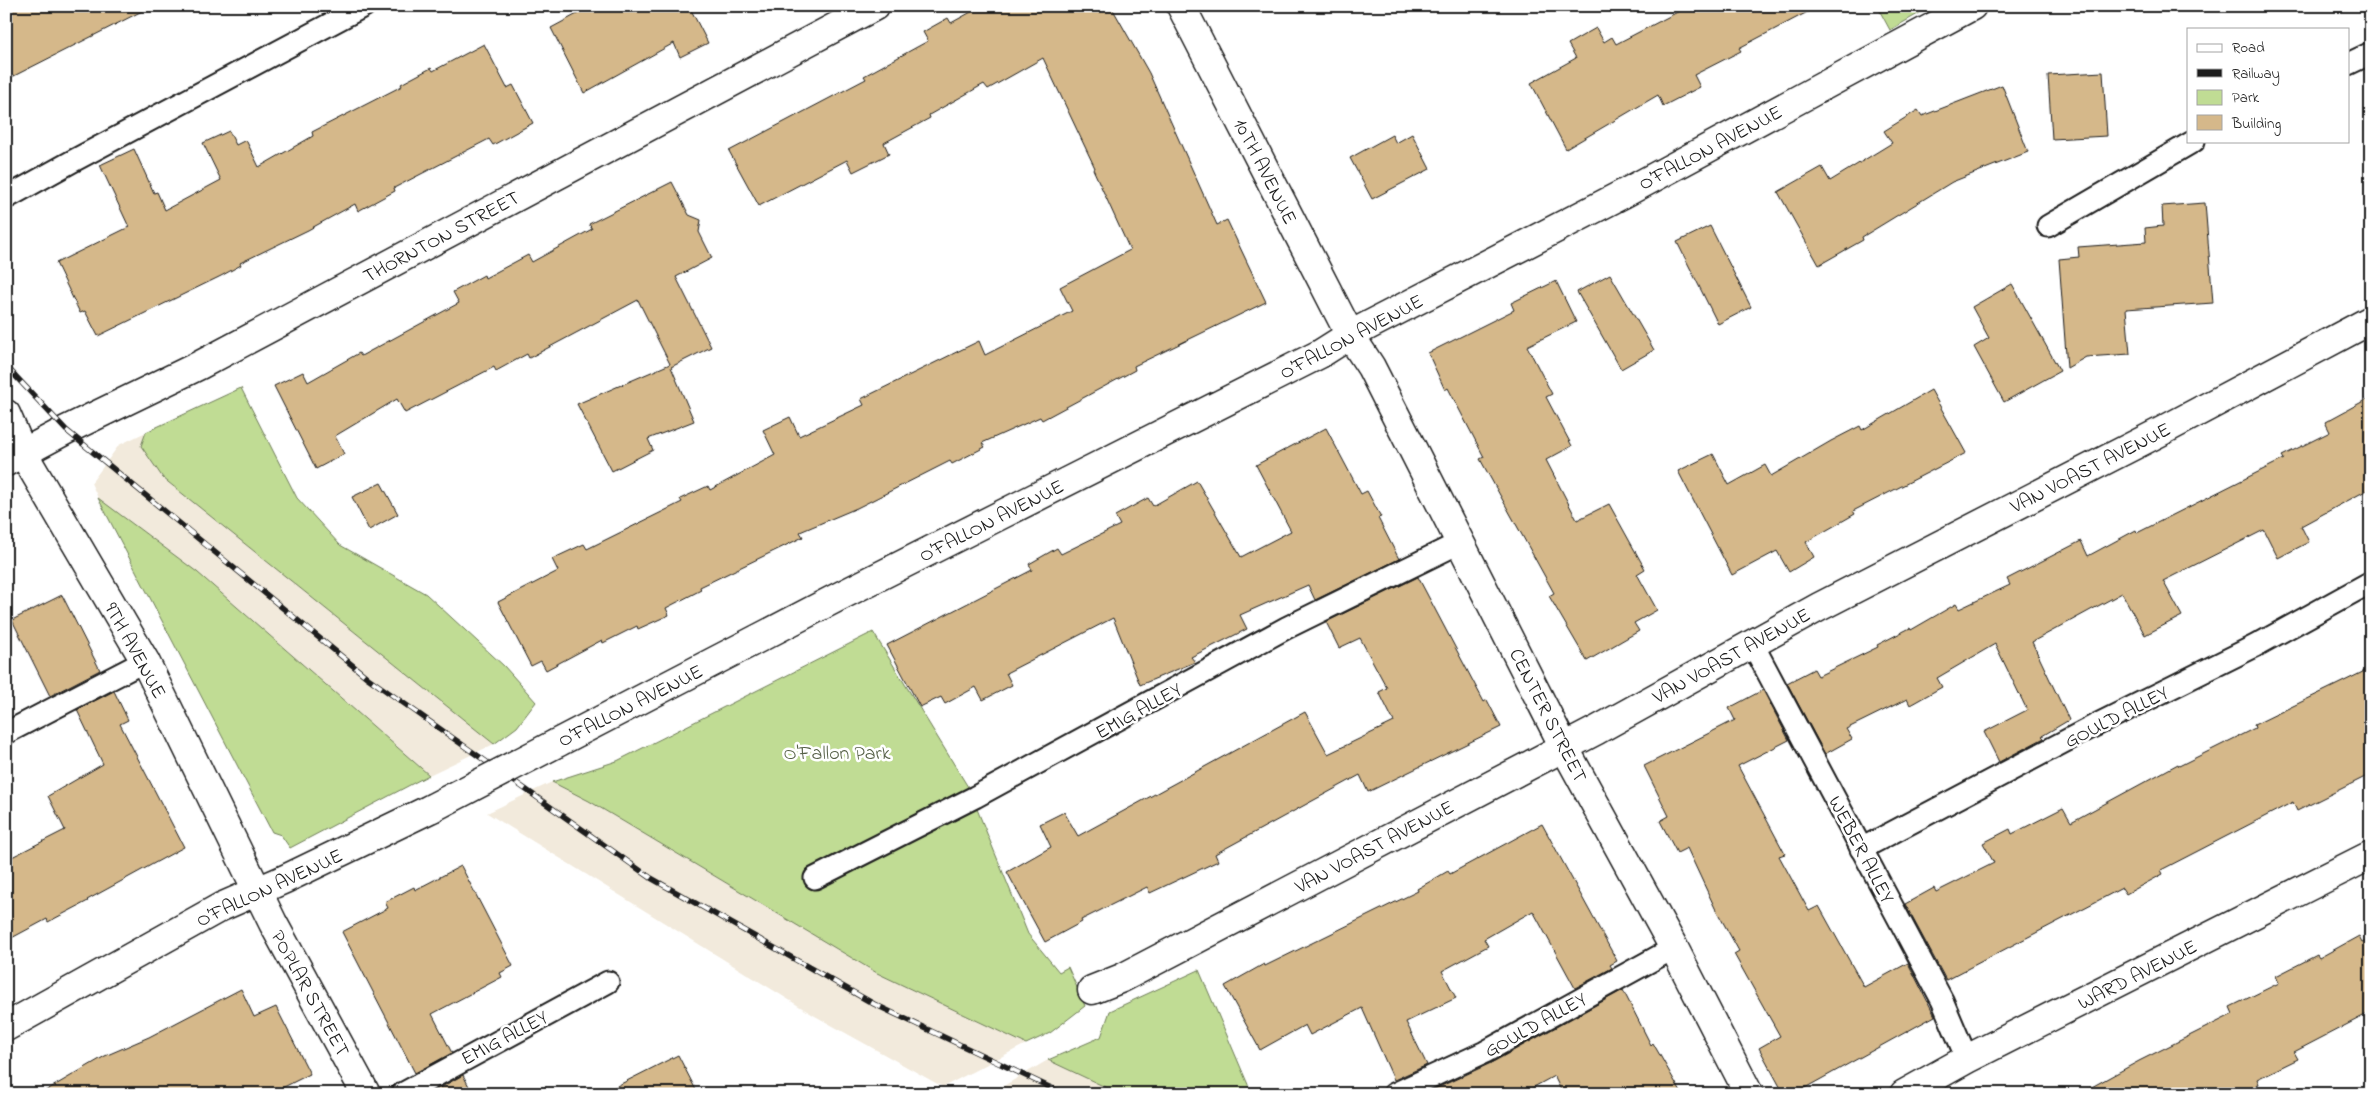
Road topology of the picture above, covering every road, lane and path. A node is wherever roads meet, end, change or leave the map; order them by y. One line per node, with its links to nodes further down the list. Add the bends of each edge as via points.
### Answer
1 (364, 6): 8 (lane)
2 (875, 6): 13 (street, THORNTON STREET, via 209,361)
3 (1181, 6): 11 (street, 10TH AVENUE)
4 (1972, 6): 11 (street, O’FALLON AVENUE, via 1623,194)
5 (2371, 53): 6 (lane)
6 (2350, 63)
7 (2192, 142): 9 (lane)
8 (6, 198)
9 (2048, 226)
10 (2371, 320): 16 (street, VAN VOAST AVENUE)
11 (1350, 336): 14 (street, CENTER STREET, via 1371,366); 23 (street, O’FALLON AVENUE, bridge, via 432,808)
12 (6, 414): 13 (street, 9TH AVENUE)
13 (12, 451): 17 (street, 9TH AVENUE)
14 (1461, 542): 19 (street, CENTER STREET); 22 (lane, EMIG ALLEY, via 1286,628 975,797)
15 (2371, 582): 20 (lane, GOULD ALLEY, via 2255,646 2094,726)
16 (1752, 643): 19 (street, VAN VOAST AVENUE); 20 (lane, WEBER ALLEY)
17 (144, 661): 18 (lane); 23 (street, 9TH AVENUE)
18 (6, 733)
19 (1564, 747): 24 (street, CENTER STREET); 26 (street, VAN VOAST AVENUE, via 1122,978)
20 (1861, 849): 28 (lane, WEBER ALLEY, via 1942,1000)
21 (2371, 855): 28 (street, WARD AVENUE)
22 (815, 878)
23 (258, 891): 27 (street, O’FALLON AVENUE, via 221,907); 29 (street, POPLAR STREET)
24 (1674, 948): 31 (lane, GOULD ALLEY, via 1485,1052); 32 (street, CENTER STREET)
25 (608, 982): 30 (lane, EMIG ALLEY)
26 (1092, 990)
27 (6, 1027)
28 (1967, 1058): 33 (street, WARD AVENUE)
29 (366, 1094)
30 (402, 1094)
31 (1394, 1094)
32 (1749, 1094)
33 (1904, 1094)

